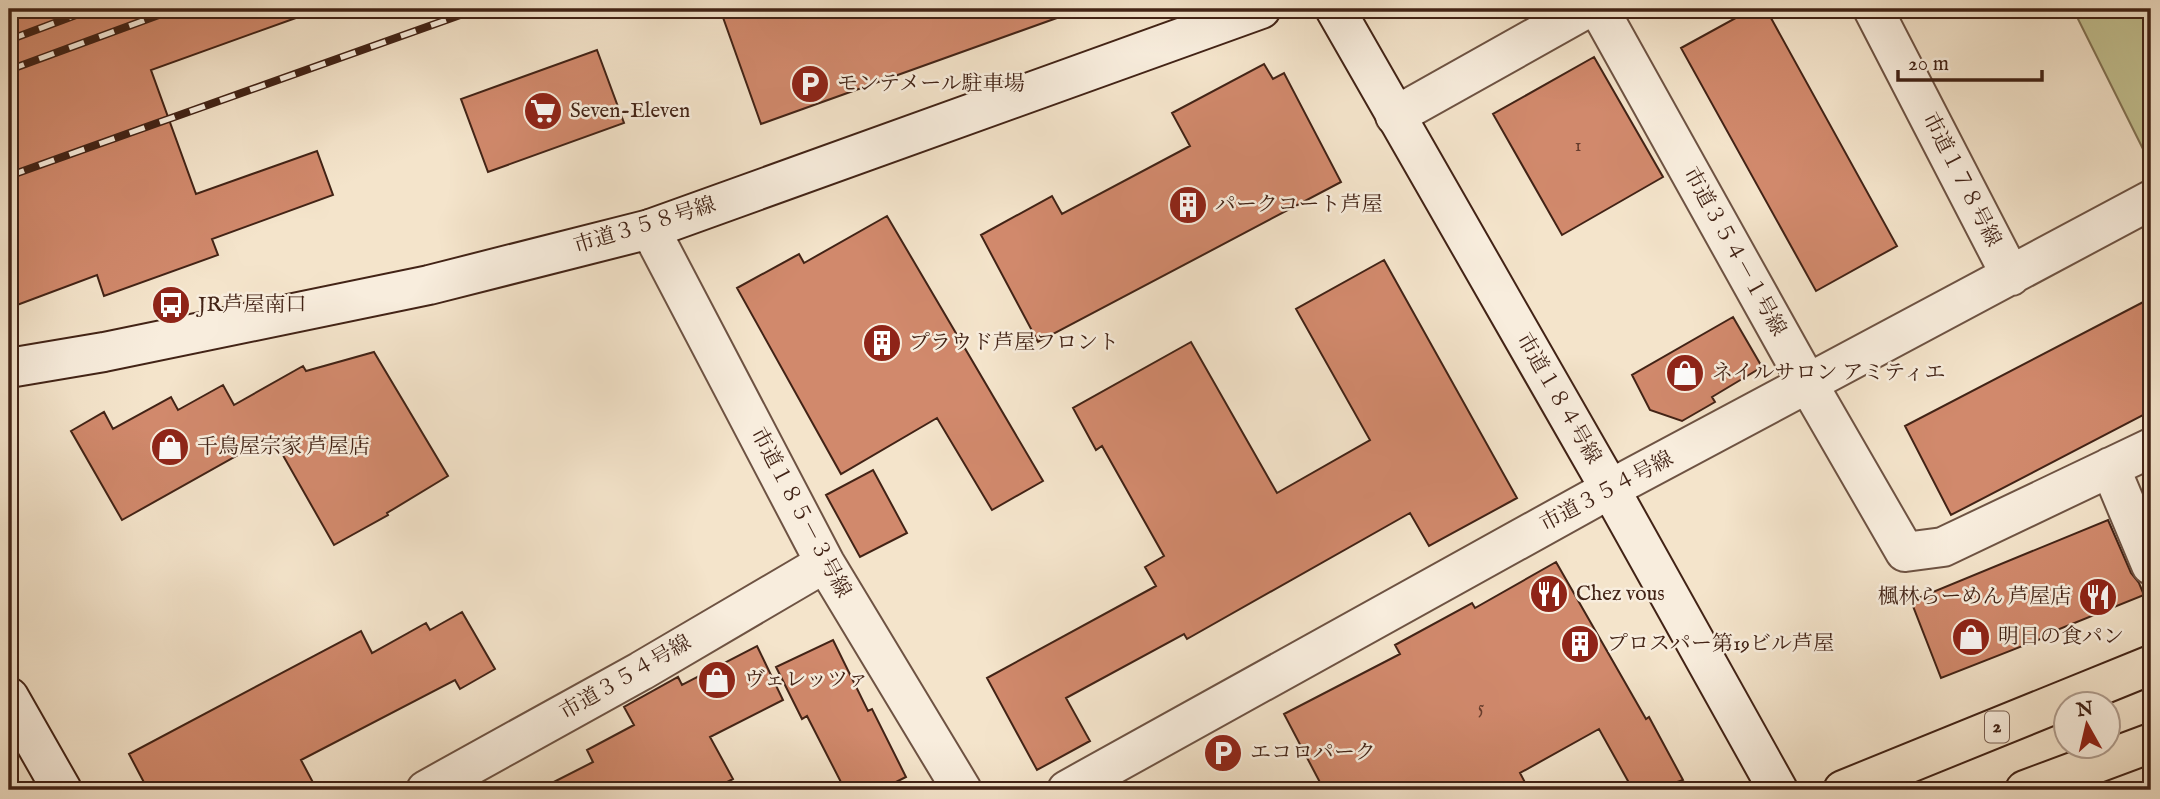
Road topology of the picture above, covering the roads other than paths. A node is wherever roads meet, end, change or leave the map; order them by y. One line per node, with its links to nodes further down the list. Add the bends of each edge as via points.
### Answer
1 (1261, 9): 8 (street, 市道３５８号線)
2 (1335, 9): 6 (street, 市道１８４号線)
3 (1586, 9): 6 (street)
4 (1599, 9): 11 (street, 市道３５４－１号線)
5 (1873, 9): 9 (street, 市道１７８号線)
6 (1395, 116): 14 (street, 市道１８４号線)
7 (2151, 200): 9 (street, 市道３５４号線)
8 (650, 229): 10 (street, 市道３５８号線, via 429,285); 15 (street, 市道１８５－３号線)
9 (2011, 276): 11 (street, 市道３５４号線)
10 (9, 368)
11 (1808, 384): 13 (street, 市道３５４－１号線, via 1905,552 1943,547); 14 (street, 市道３５４号線)
12 (2151, 448): 13 (street, 市道３５４－１号線)
13 (2110, 467): 16 (street)
14 (1610, 489): 23 (street, 市道３５４号線); 24 (street, 市道１８４号線)
15 (825, 563): 21 (street, 市道３５４号線); 22 (street, 市道１８５－３号線)
16 (2151, 565)
17 (2151, 665): 25 (highway, 2)
18 (14, 720): 20 (street)
19 (2151, 743): 26 (highway)
20 (62, 790)
21 (426, 790)
22 (962, 790)
23 (1067, 790)
24 (1779, 790)
25 (1843, 790)
26 (2025, 790)

